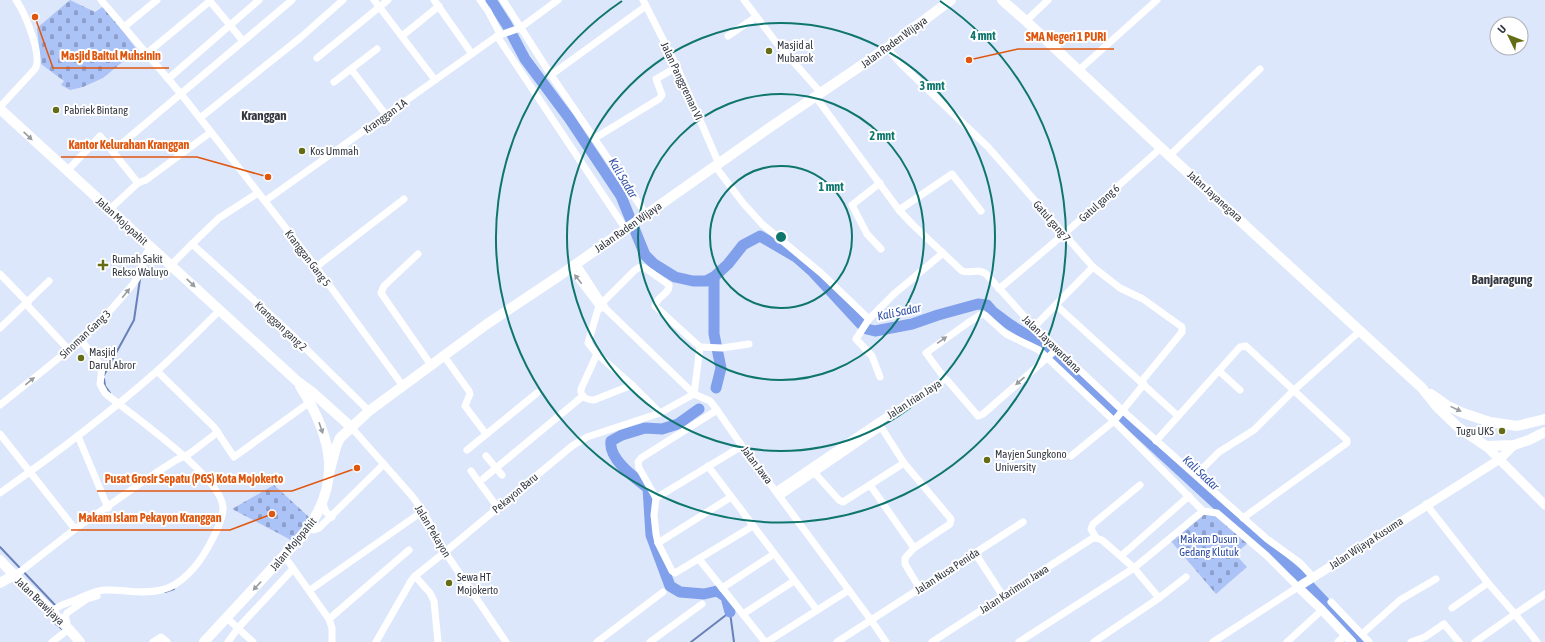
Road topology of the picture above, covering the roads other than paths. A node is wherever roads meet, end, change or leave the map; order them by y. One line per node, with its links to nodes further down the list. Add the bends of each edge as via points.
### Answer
1 (16, 0): 46 (street, via 30,29 38,63)
2 (100, 0): 25 (street, Kranggan Gang 5)
3 (157, 0): 25 (street)
4 (258, 0): 24 (street)
5 (292, 0): 30 (street)
6 (343, 0): 48 (street)
7 (374, 0): 21 (street)
8 (388, 0): 21 (street)
9 (434, 0): 20 (street)
10 (480, 0): 27 (street)
11 (503, 0): 26 (street)
12 (558, 0): 26 (street)
13 (744, 0): 22 (street, Jalan Jayawardana)
14 (951, 0): 31 (main road, Jalan Raden Wijaya)
15 (1048, 0): 23 (street)
16 (1157, 0): 39 (street)
17 (212, 1): 24 (street); 33 (street)
18 (1004, 1): 23 (main road, Jalan Jayanegara)
19 (645, 3): 36 (street, Jalan Panggreman VI); 40 (street)
20 (439, 6): 28 (street); 34 (street)
21 (379, 7): 28 (street); 35 (street)
22 (756, 17): 29 (street); 45 (street, Jalan Jayawardana)
23 (1026, 20): 39 (main road, Jalan Jayanegara)
24 (230, 25): 30 (street); 41 (street)
25 (124, 27): 33 (street, Kranggan Gang 5)
26 (517, 29): 27 (street); 40 (street)
27 (501, 34): 34 (street, Kranggan 1A); 65 (street)
28 (402, 36): 42 (street)
29 (728, 36)
30 (243, 41): 44 (street)
31 (887, 48): 45 (main road, Jalan Raden Wijaya); 66 (street, Gatul gang 7, via 988,147)
32 (377, 49): 37 (street)
33 (146, 54): 41 (street, Kranggan Gang 5)
34 (472, 54): 42 (street, Kranggan 1A)
35 (317, 58)
36 (677, 67): 50 (street, via 656,79 662,94 659,99); 54 (street, Jalan Panggreman VI)
37 (351, 69): 43 (street); 47 (street)
38 (1260, 69): 53 (street)
39 (1079, 70): 51 (main road, Jalan Jayanegara)
40 (551, 75): 50 (street)
41 (168, 79): 44 (street, Kranggan Gang 5)
42 (435, 80): 47 (street, Kranggan 1A)
43 (334, 82)
44 (181, 94): 48 (street, Kranggan Gang 5); 52 (street)
45 (818, 94): 54 (main road, Jalan Raden Wijaya); 57 (street, Jalan Jayawardana)
46 (0, 108): 55 (main road, Jalan Mojopahit, one-way to 55)
47 (386, 115): 60 (street, Kranggan 1A)
48 (200, 118): 49 (street, Kranggan Gang 5)
49 (211, 132): 56 (street, via 146,180); 58 (street, Kranggan Gang 5)
50 (595, 138): 64 (street)
51 (1161, 148): 53 (main road, Jalan Jayanegara); 66 (street, Gatul gang 6)
52 (113, 151): 55 (street, via 100,136); 56 (street)
53 (1170, 155): 86 (main road, Jalan Jayanegara)
54 (717, 165): 64 (main road, Jalan Raden Wijaya); 83 (street, Jalan Panggreman VI, via 742,203 762,224 821,273)
55 (67, 171): 61 (main road, Jalan Mojopahit)
56 (138, 183): 61 (street)
57 (880, 183): 62 (street, Jalan Jayawardana); 69 (street, via 852,205 867,234)
58 (258, 192): 60 (street, Kranggan Gang 5); 67 (street, via 219,218)
59 (404, 199): 75 (street)
60 (265, 202): 75 (street, Kranggan Gang 5)
61 (109, 210): 68 (main road, Jalan Mojopahit)
62 (899, 210): 63 (street, via 952,174); 70 (street, Jalan Jayawardana)
63 (981, 211)
64 (645, 215): 65 (main road, Jalan Raden Wijaya)
65 (627, 227): 73 (main road, Jalan Raden Wijaya)
66 (1064, 234): 74 (street, Gatul gang 7); 78 (street, Gatul gang 6)
67 (192, 244): 72 (street); 113 (street, Kranggan gang 2, via 286,329)
68 (151, 248): 72 (main road, Jalan Mojopahit); 87 (street, Sinoman Gang 3, one-way to 68, via 122,298 138,277 143,258)
69 (881, 249)
70 (943, 253): 78 (street, Jalan Jayawardana, via 965,272 983,271); 83 (street, via 894,294)
71 (418, 254): 94 (street, via 384,286 381,294)
72 (171, 265): 82 (main road, Jalan Mojopahit, one-way to 82)
73 (573, 266): 81 (street, Jalan Jawa); 93 (main road, Jalan Raden Wijaya)
74 (1093, 266): 80 (street); 100 (street, Gatul gang 7, via 1120,288 1139,297 1182,327 1182,332)
75 (316, 267): 102 (street, Kranggan Gang 5)
76 (0, 274): 79 (street)
77 (49, 281): 79 (street)
78 (999, 289): 85 (street, Jalan Jayawardana)
79 (27, 303): 84 (street); 90 (street)
80 (1056, 305): 85 (street); 100 (street)
81 (603, 306): 89 (street, via 635,270 643,267 670,286 656,303 656,308); 92 (street, via 588,342); 108 (street, Jalan Jawa)
82 (220, 310): 95 (street); 99 (main road, Jalan Mojopahit)
83 (869, 320): 97 (street, via 856,338 872,356)
84 (0, 328)
85 (1034, 328): 91 (street, Jalan Jayawardana)
86 (1360, 331): 103 (main road, Jalan Jayanegara); 105 (street)
87 (81, 340): 90 (street, Sinoman Gang 3); 110 (street, via 102,367 100,384 103,390)
88 (749, 344): 89 (street, via 722,348)
89 (700, 347): 108 (street)
90 (69, 350): 111 (street, Sinoman Gang 3, one-way to 90)
91 (1052, 353): 98 (street, Jalan Irian Jaya, one-way to 98, via 980,416); 98 (street, one-way to 91, via 926,353 982,314 1006,334); 115 (street); 115 (street, Jalan Jayawardana)
92 (597, 354): 101 (street); 107 (street, via 581,389)
93 (444, 356): 94 (main road, Jalan Raden Wijaya); 125 (street, via 469,391 466,406)
94 (431, 365): 102 (main road, Jalan Raden Wijaya)
95 (158, 371): 110 (street); 122 (street)
96 (1219, 371): 104 (street); 105 (street, via 1240,347 1244,346); 116 (street)
97 (880, 378)
98 (945, 380): 120 (street, Jalan Irian Jaya)
99 (297, 381): 109 (main road, Jalan Mojopahit); 121 (main road, Jalan Mojopahit)
100 (1143, 383): 115 (street); 116 (street)
101 (632, 385): 107 (street, via 594,400 588,400); 114 (street)
102 (403, 386): 113 (main road, Jalan Raden Wijaya)
103 (1422, 388): 117 (main road, Jalan Jayanegara, one-way to 117, via 1448,406); 126 (main road, Jalan Jayanegara, via 1437,407)
104 (1240, 390)
105 (1293, 390): 147 (street, via 1254,430 1219,452); 164 (street, via 1348,443)
106 (537, 393): 125 (street)
107 (583, 396): 141 (street)
108 (697, 396): 112 (street, Jalan Jawa, via 710,401); 114 (street, Pekayon Baru)
109 (310, 402): 122 (street, via 234,457); 145 (main road, Jalan Mojopahit, one-way to 145, via 327,444)
110 (118, 404): 127 (street); 134 (street)
111 (0, 405)
112 (717, 410): 131 (street, Jalan Jawa); 155 (street, via 638,462)
113 (369, 411): 121 (main road, Jalan Raden Wijaya)
114 (660, 413): 160 (street, Pekayon Baru, via 587,437 572,446)
115 (1118, 416): 129 (street, Jalan Jayawardana); 136 (street); 153 (street)
116 (1178, 416): 129 (street)
117 (1476, 418): 119 (main road, Jalan Jayanegara, via 1517,426); 126 (main road, via 1468,425)
118 (1545, 419): 119 (main road, Jalan Jayanegara)
119 (1526, 424): 128 (main road, via 1530,428)
120 (880, 425): 138 (street); 142 (street, Jalan Irian Jaya)
121 (351, 427): 139 (street, Jalan Pekayon); 145 (main road, Jalan Raden Wijaya, via 340,438)
122 (218, 432): 134 (street)
123 (1545, 432): 128 (main road)
124 (0, 434): 143 (street)
125 (486, 434): 133 (street)
126 (1468, 434): 132 (main road, Jalan Jayanegara)
127 (78, 436): 143 (street); 159 (street)
128 (1529, 440): 130 (main road)
129 (1156, 441): 147 (street, Jalan Jayawardana)
130 (1514, 445): 132 (main road); 137 (street, Jalan Wijaya Kusuma)
131 (742, 446): 140 (street); 152 (street, Jalan Jawa)
132 (1486, 446): 137 (street)
133 (467, 450)
134 (187, 455): 159 (street, via 154,474); 202 (street, via 214,486 223,506 218,526 204,554 192,569 173,586 152,592 95,591)
135 (486, 456): 141 (street)
136 (1071, 456)
137 (1500, 459): 157 (street, Jalan Wijaya Kusuma); 158 (street)
138 (904, 463): 150 (street); 171 (street, via 951,519 950,524)
139 (384, 464): 162 (street, Jalan Pekayon); 163 (street)
140 (708, 466): 154 (street); 155 (street)
141 (496, 468): 146 (street); 148 (street)
142 (813, 470): 150 (street, via 841,501); 152 (street, Jalan Irian Jaya)
143 (30, 471): 151 (street); 168 (street)
144 (471, 471): 160 (street)
145 (330, 474): 156 (main road, Jalan Mojopahit)
146 (502, 475)
147 (1196, 475): 164 (street, Jalan Jayawardana)
148 (484, 478)
149 (1140, 485): 169 (street, via 1093,524)
150 (870, 486): 171 (street)
151 (0, 493)
152 (778, 494): 193 (street, Jalan Jawa)
153 (1189, 496): 161 (street); 177 (street)
154 (731, 497): 166 (street); 170 (street)
155 (656, 498): 170 (street, via 654,521)
156 (323, 504): 163 (street, via 326,512); 167 (main road, Jalan Mojopahit)
157 (1426, 504): 187 (street, Jalan Wijaya Kusuma); 189 (street)
158 (1545, 505)
159 (108, 508): 168 (street)
160 (498, 508): 173 (street, Pekayon Baru)
161 (1203, 510): 180 (street); 187 (street, via 1217,513 1267,556)
162 (422, 511): 173 (street, Jalan Pekayon); 192 (street)
163 (332, 517): 167 (street, via 319,528)
164 (1243, 518): 187 (street, Jalan Jayawardana, via 1299,562)
165 (1023, 522): 174 (street, Jalan Nusa Penida)
166 (753, 526): 175 (street); 178 (street)
167 (309, 528): 176 (main road, Jalan Mojopahit)
168 (75, 529): 182 (street)
169 (1096, 538): 177 (street); 197 (street, Jalan Karimun Jawa)
170 (658, 543): 178 (street, via 674,573)
171 (914, 548): 191 (street, via 904,561)
172 (409, 550): 208 (street)
173 (445, 552): 183 (street, Pekayon Baru); 224 (street, Jalan Pekayon)
174 (975, 553): 191 (street, Jalan Nusa Penida); 197 (street)
175 (774, 554): 186 (street); 190 (street)
176 (285, 556): 181 (street); 207 (main road, Jalan Mojopahit, one-way to 207)
177 (1121, 556): 180 (street)
178 (699, 559): 190 (street)
179 (0, 560): 182 (main road, Jalan Brawijaya)
180 (1134, 568): 198 (street); 231 (street)
181 (294, 569): 192 (street); 211 (street)
182 (19, 572): 188 (main road); 202 (main road, Jalan Brawijaya)
183 (415, 576): 214 (street, via 434,601); 223 (street, Pekayon Baru)
184 (1186, 577): 198 (street)
185 (1436, 579): 212 (street, via 1400,600)
186 (794, 581): 203 (street); 205 (street)
187 (1305, 582): 204 (street); 233 (street)
188 (0, 583)
189 (1488, 583): 201 (street); 206 (street)
190 (722, 588): 205 (street)
191 (920, 589): 209 (street, Jalan Nusa Penida)
192 (310, 590): 208 (street)
193 (848, 590): 203 (street); 209 (street, Jalan Jawa)
194 (663, 592): 225 (street)
195 (1545, 594): 206 (street)
196 (96, 596): 210 (street, via 87,598 67,613)
197 (1003, 596): 230 (street, Jalan Karimun Jawa)
198 (1159, 598): 232 (street)
199 (1331, 602): 212 (street)
200 (702, 604): 226 (street)
201 (1452, 608)
202 (55, 610): 210 (main road, Jalan Brawijaya)
203 (817, 610): 227 (street)
204 (1322, 610): 213 (street); 234 (street)
205 (743, 614): 227 (street)
206 (1514, 614): 240 (street); 241 (street)
207 (227, 618): 211 (street); 219 (main road, Jalan Mojopahit)
208 (329, 620): 222 (street)
209 (871, 620): 228 (street, Jalan Nusa Penida); 229 (street, Jalan Jawa)
210 (65, 628): 215 (street); 216 (main road, Jalan Brawijaya)
211 (238, 628): 220 (street); 221 (street)
212 (1362, 634): 237 (street)
213 (1345, 635): 235 (street); 236 (street)
214 (437, 641)
215 (52, 642)
216 (80, 642)
217 (153, 642): 218 (street, via 161,637)
218 (167, 642)
219 (204, 642)
220 (228, 642)
221 (253, 642)
222 (332, 642)
223 (376, 642)
224 (506, 642)
225 (597, 642)
226 (650, 642)
227 (766, 642)
228 (837, 642)
229 (886, 642)
230 (932, 642)
231 (1019, 642)
232 (1094, 642)
233 (1214, 642)
234 (1287, 642)
235 (1338, 642)
236 (1352, 642)
237 (1369, 642)
238 (1411, 642): 239 (street, via 1425,638 1444,624)
239 (1459, 642)
240 (1475, 642)
241 (1537, 642)

